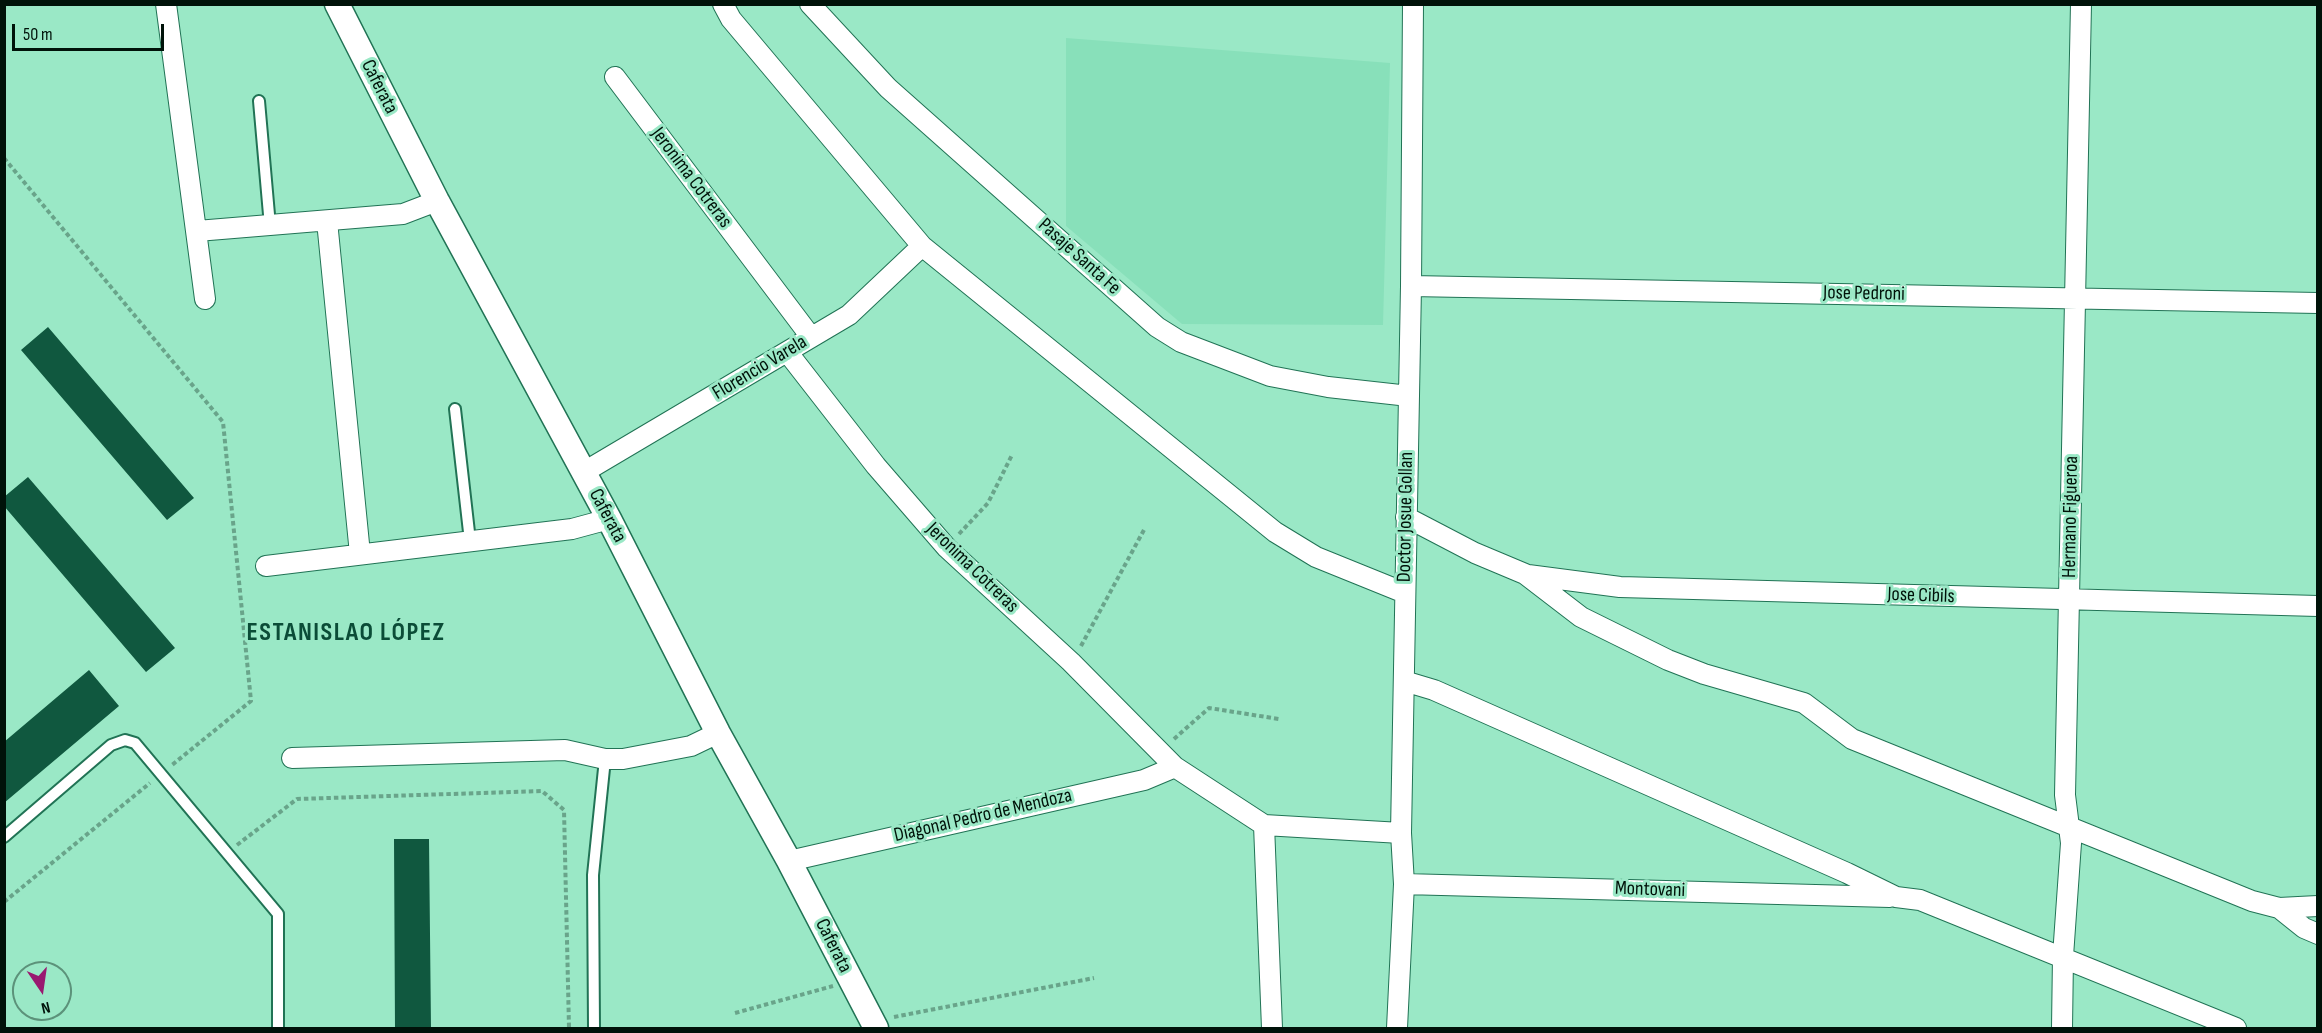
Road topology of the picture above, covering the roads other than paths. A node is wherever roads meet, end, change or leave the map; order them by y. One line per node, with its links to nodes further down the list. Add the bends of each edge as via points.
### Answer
1 (166, 4): 12 (street)
2 (337, 4): 9 (street, Caferata)
3 (723, 4): 13 (street, via 731,19)
4 (810, 4): 20 (street, Pasaje Santa Fe, via 888,88 1157,327 1181,342 1270,376)
5 (1413, 4): 14 (street, Doctor Josue Gollan)
6 (2080, 4): 15 (street, Hermano Figueroa)
7 (615, 77): 18 (street, Jeronima Cotreras)
8 (259, 101): 11 (lane)
9 (437, 201): 10 (street, via 403,214); 22 (street, Caferata)
10 (327, 221): 11 (street); 26 (street)
11 (270, 226): 12 (street)
12 (198, 231): 16 (street)
13 (922, 246): 18 (street, Florencio Varela, via 849,315); 29 (street, via 1275,532 1316,557)
14 (1411, 286): 15 (street, Jose Pedroni); 20 (street, Doctor Josue Gollan)
15 (2074, 298): 17 (street, Jose Pedroni); 30 (street, Hermano Figueroa)
16 (205, 299)
17 (2318, 303)
18 (811, 337): 19 (street, Florencio Varela)
19 (788, 353): 22 (street, Florencio Varela); 36 (street, Jeronima Cotreras, via 876,466 947,548 1071,662)
20 (1409, 396): 23 (street, Doctor Josue Gollan)
21 (455, 409): 25 (lane)
22 (584, 472): 24 (street, Caferata)
23 (1406, 517): 28 (street); 29 (street, Doctor Josue Gollan)
24 (609, 519): 25 (street, via 572,529); 33 (street, Caferata)
25 (470, 541): 26 (street)
26 (360, 554): 27 (street)
27 (266, 566)
28 (1525, 574): 30 (street, Jose Cibils, via 1620,587); 38 (street, via 1581,617 1668,660 1813,707 1852,739)
29 (1405, 593): 32 (street, Doctor Josue Gollan)
30 (2070, 601): 31 (street, Jose Cibils); 38 (street, Hermano Figueroa, via 2065,795)
31 (2318, 606)
32 (1404, 681): 39 (street, Doctor Josue Gollan); 43 (street, via 1434,690)
33 (718, 733): 35 (street, via 691,746); 41 (street, Caferata)
34 (292, 758): 35 (street, via 565,750)
35 (605, 759): 50 (lane, via 593,875)
36 (1175, 766): 37 (street); 41 (street, Diagonal Pedro de Mendoza, via 1144,780)
37 (1264, 825): 39 (street); 51 (street)
38 (2070, 829): 45 (street); 47 (street, Hermano Figueroa)
39 (1401, 833): 42 (street, Doctor Josue Gollan)
40 (4, 837): 49 (lane, via 111,745 125,740 135,743 278,914)
41 (789, 861): 48 (street, Caferata)
42 (1404, 884): 43 (street, Montovani); 52 (street, Doctor Josue Gollan)
43 (1896, 897): 47 (street, via 1920,900)
44 (2318, 906): 45 (street)
45 (2279, 908): 46 (street)
46 (2318, 934)
47 (2063, 957): 53 (street, Hermano Figueroa); 54 (street)
48 (874, 1025)
49 (278, 1029)
50 (594, 1029)
51 (1272, 1029)
52 (1397, 1029)
53 (2062, 1029)
54 (2236, 1029)

